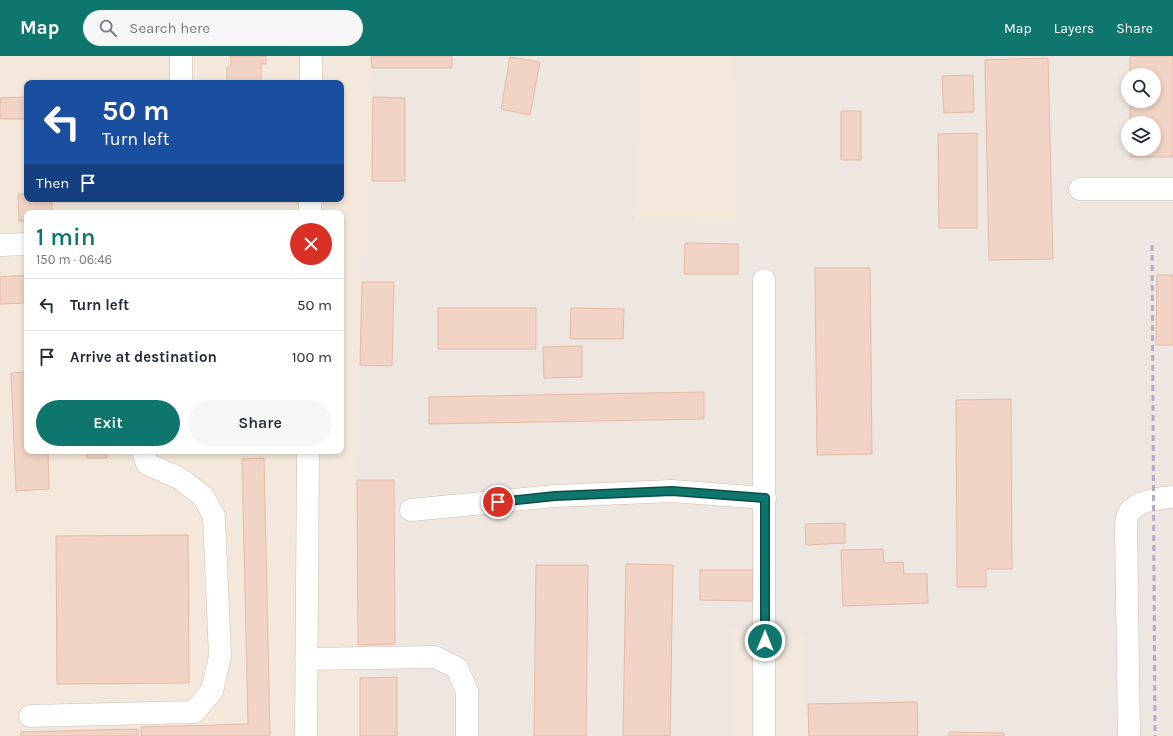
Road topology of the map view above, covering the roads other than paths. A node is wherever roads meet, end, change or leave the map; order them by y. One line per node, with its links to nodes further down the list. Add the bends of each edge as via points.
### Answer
1 (181, 56): 3 (street)
2 (311, 56): 4 (street)
3 (181, 80)
4 (311, 80)
5 (1080, 189): 6 (street)
6 (1173, 189)
7 (24, 244): 8 (street)
8 (0, 245)
9 (764, 280): 13 (street)
10 (144, 454): 16 (street, via 147,464 179,478 203,496 214,516 220,656 212,691 194,712)
11 (308, 454): 15 (street)
12 (1173, 497): 20 (street, via 1144,502 1134,507 1128,515 1126,527)
13 (765, 498): 14 (street, via 672,491 555,496); 19 (street)
14 (411, 510)
15 (306, 659): 17 (street); 18 (street, via 435,657 457,668 467,691)
16 (30, 716)
17 (306, 736)
18 (467, 736)
19 (764, 736)
20 (1129, 736)

